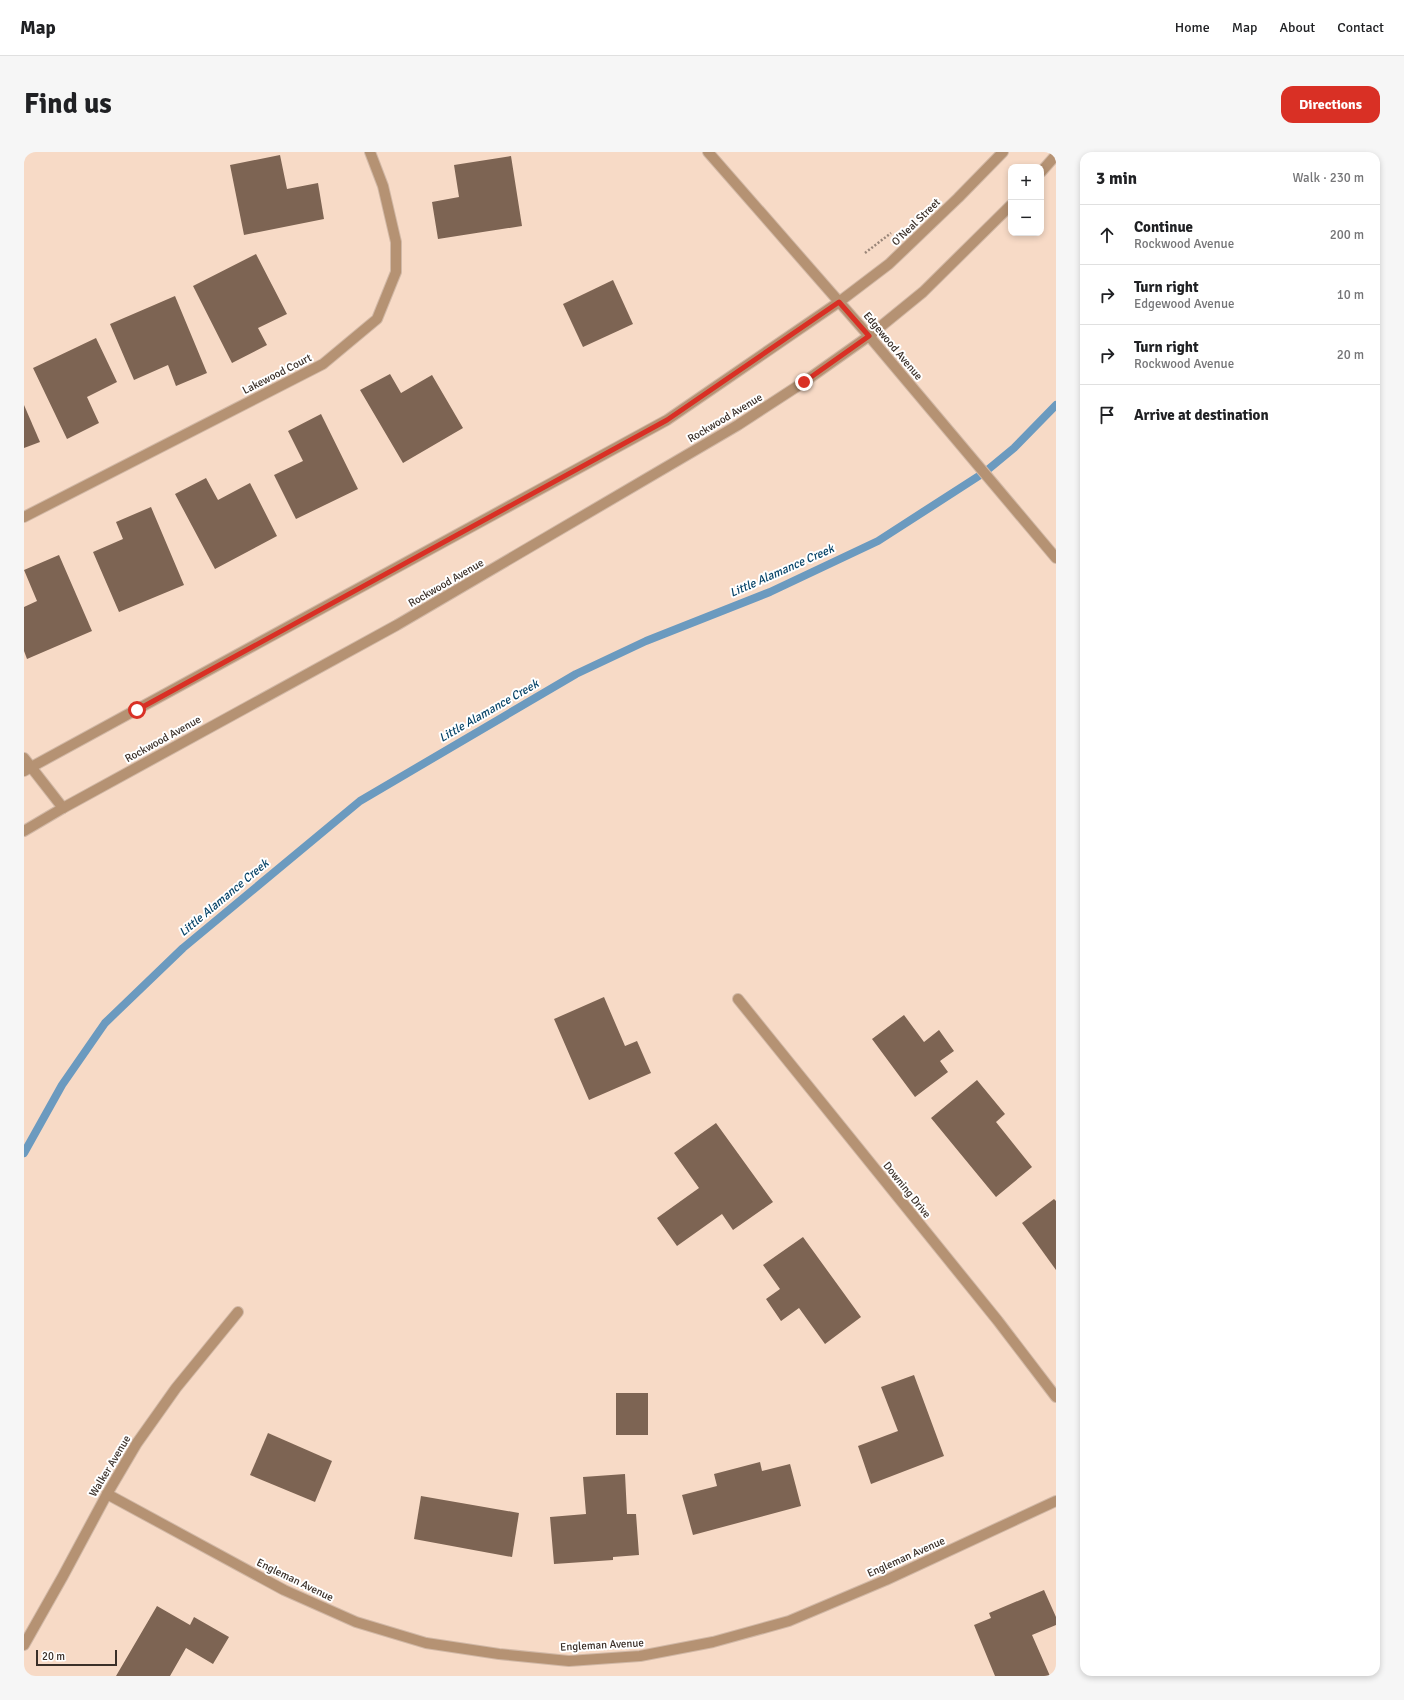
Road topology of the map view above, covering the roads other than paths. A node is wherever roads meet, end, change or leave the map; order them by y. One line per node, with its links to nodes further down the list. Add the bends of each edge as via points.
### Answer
1 (370, 152): 9 (street, Lakewood Court, via 384,186 396,242 396,272 377,319 323,364)
2 (708, 152): 7 (street, Edgewood Avenue)
3 (1003, 152): 7 (street, O'Neal Street, via 889,264)
4 (1056, 155): 5 (street)
5 (1044, 169)
6 (1008, 208): 8 (street, via 923,292)
7 (839, 302): 8 (street, Edgewood Avenue); 12 (street, via 667,420)
8 (869, 336): 10 (street, Edgewood Avenue); 13 (street, Rockwood Avenue, via 738,425 397,625)
9 (24, 517)
10 (1056, 558)
11 (24, 758): 12 (street)
12 (27, 769): 13 (street)
13 (63, 808): 14 (street, Rockwood Avenue)
14 (24, 831)
15 (738, 999): 17 (street, Downing Drive, via 998,1321)
16 (238, 1312): 18 (street, Walker Avenue, via 176,1388 137,1443)
17 (1056, 1397)
18 (107, 1494): 19 (street, Engleman Avenue, via 284,1590 356,1622 426,1643 569,1661 640,1656 713,1642 789,1621 886,1580); 20 (street, Walker Avenue)
19 (1056, 1501)
20 (24, 1645)

